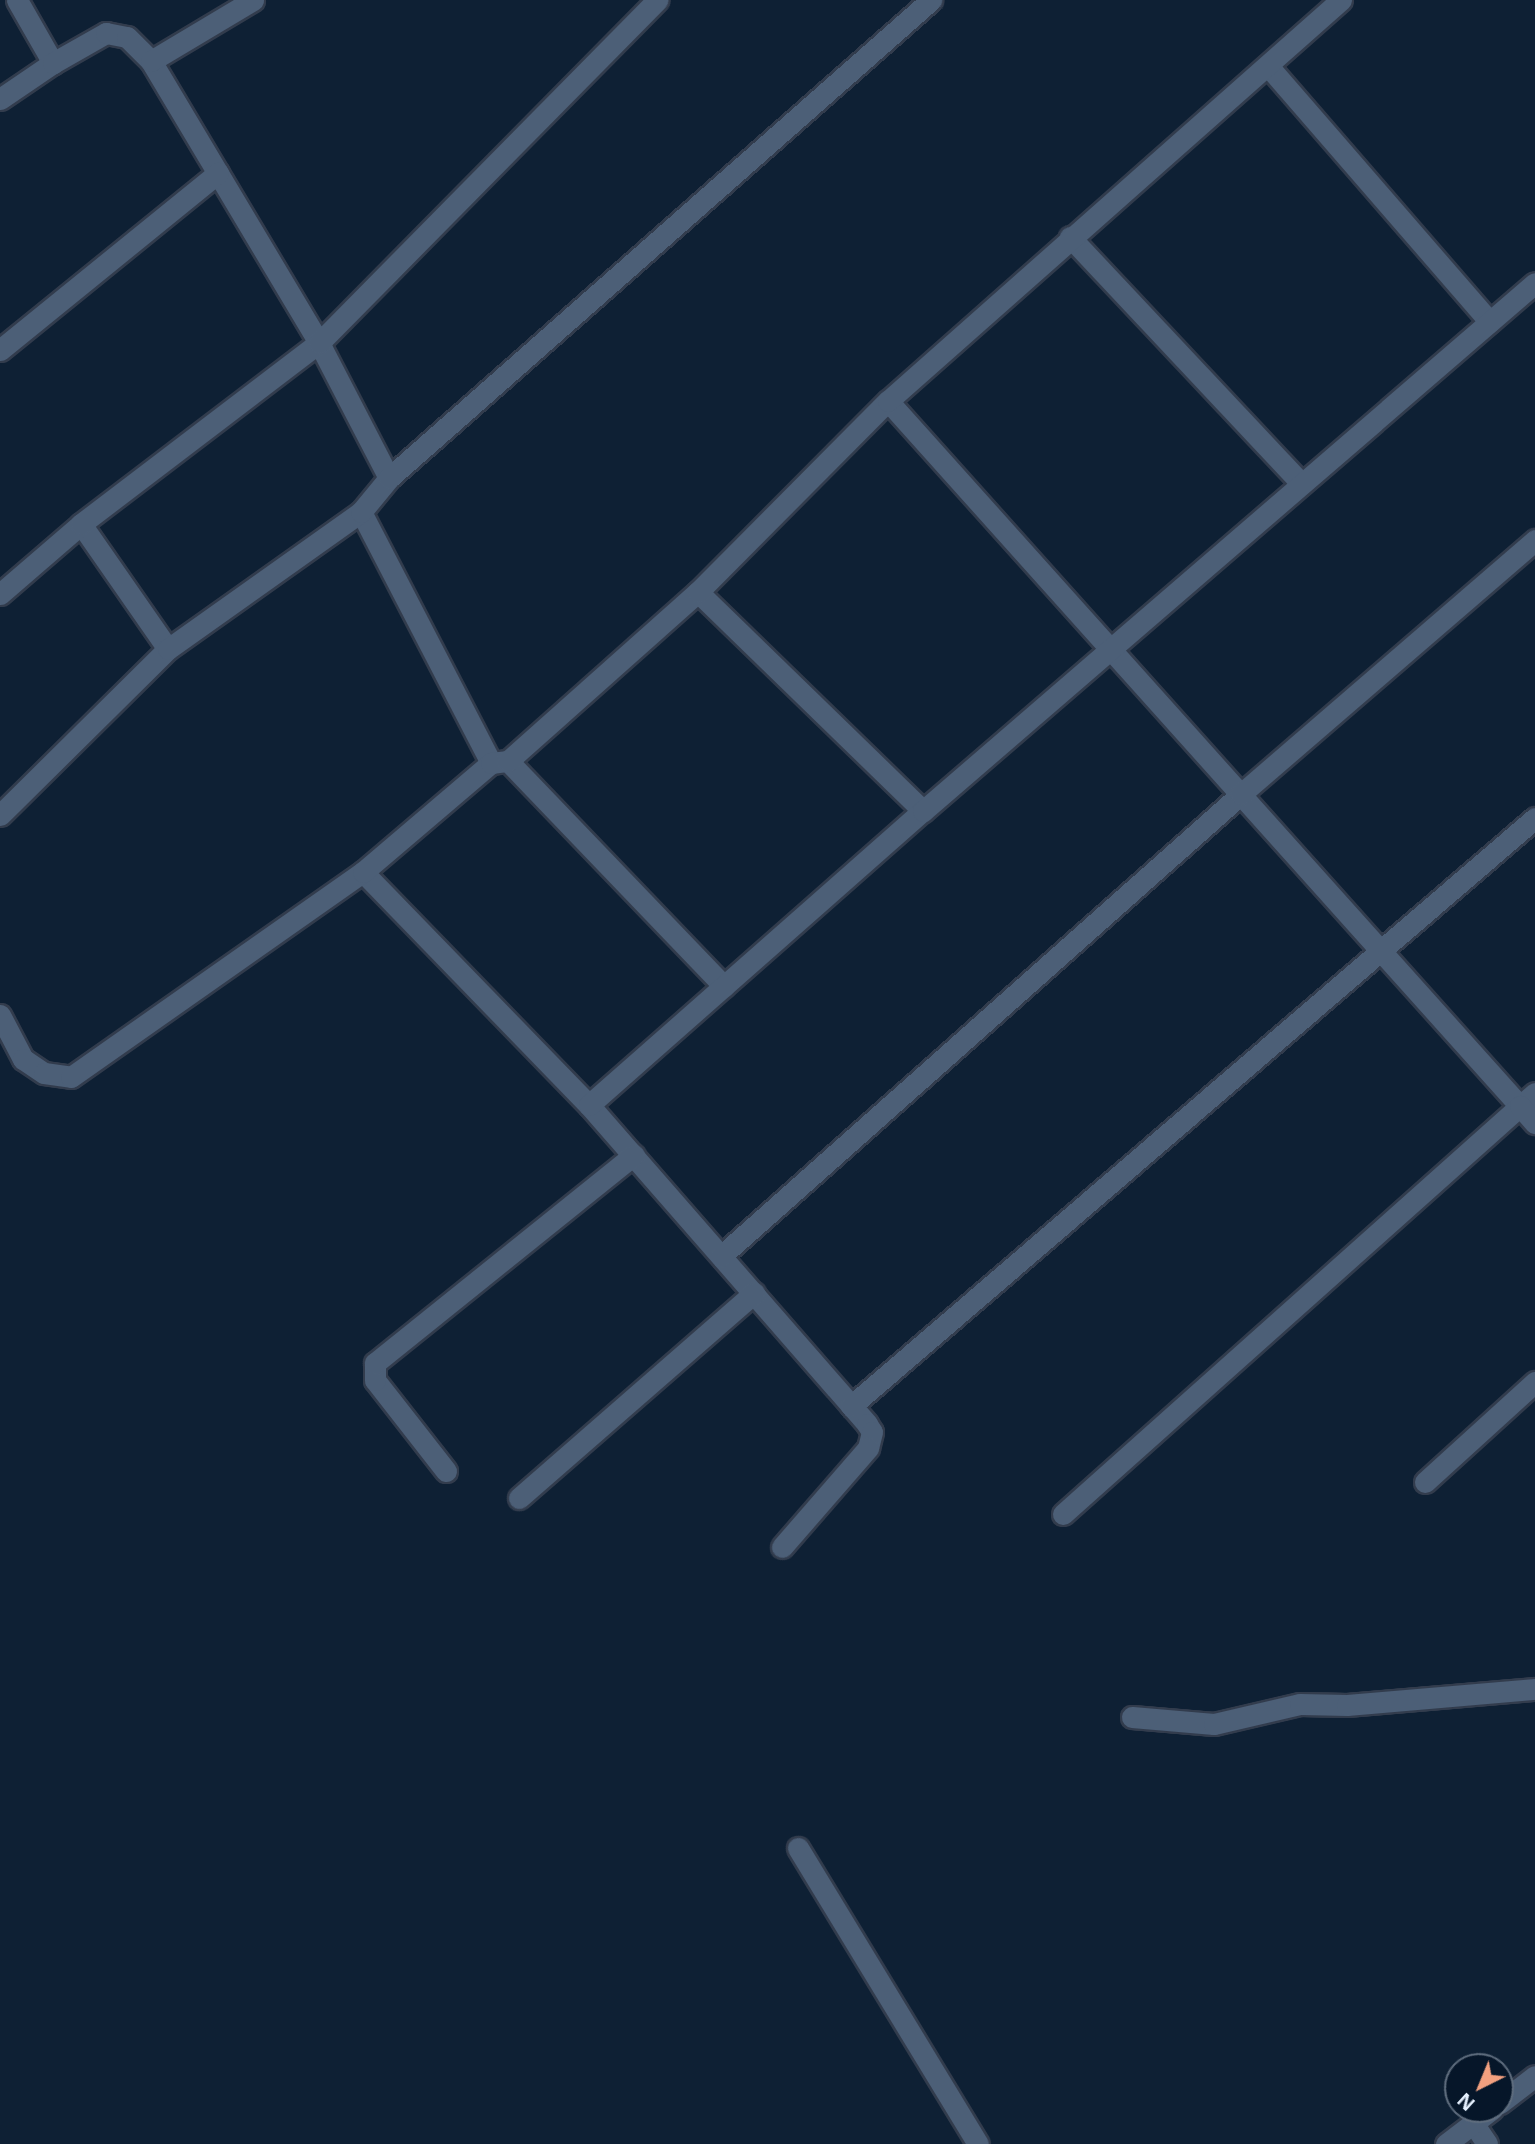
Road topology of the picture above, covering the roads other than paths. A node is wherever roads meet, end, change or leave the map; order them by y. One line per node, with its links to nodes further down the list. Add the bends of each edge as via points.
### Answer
1 (17, 0): 7 (street)
2 (253, 0): 6 (street)
3 (657, 0): 14 (street)
4 (931, 0): 17 (street)
5 (1341, 0): 8 (street)
6 (151, 61): 7 (street, via 127,37 106,33); 10 (street)
7 (53, 63): 9 (street)
8 (1269, 67): 11 (street); 13 (street)
9 (0, 99)
10 (218, 173): 14 (street); 15 (street)
11 (1070, 237): 16 (street); 18 (street)
12 (1535, 283): 13 (street)
13 (1489, 322): 18 (street)
14 (319, 343): 17 (street); 20 (street)
15 (0, 350)
16 (888, 401): 22 (street); 25 (street)
17 (388, 478): 19 (street)
18 (1301, 483): 25 (street)
19 (361, 512): 24 (street); 26 (street)
20 (81, 524): 23 (street); 24 (street)
21 (1535, 540): 27 (street)
22 (698, 592): 26 (street); 28 (street)
23 (0, 594)
24 (168, 649): 29 (street)
25 (1110, 649): 27 (street); 28 (street)
26 (500, 762): 31 (street); 33 (street)
27 (1241, 794): 32 (street); 39 (street)
28 (923, 811): 33 (street)
29 (0, 815)
30 (1535, 818): 32 (street)
31 (363, 872): 34 (street, via 71,1077 44,1073 23,1059); 36 (street)
32 (1380, 951): 35 (street); 42 (street)
33 (724, 986): 36 (street)
34 (0, 1015)
35 (1528, 1100): 37 (street); 46 (street)
36 (589, 1105): 38 (street)
37 (1535, 1123)
38 (634, 1156): 39 (street); 43 (street, via 375,1363 375,1380)
39 (721, 1256): 40 (street)
40 (754, 1293): 42 (street); 45 (street)
41 (1535, 1382): 44 (street)
42 (851, 1406): 47 (street, via 867,1424 872,1441)
43 (446, 1471)
44 (1425, 1482)
45 (519, 1498)
46 (1063, 1514)
47 (782, 1547)
48 (1535, 1689): 49 (street, via 1347,1705 1300,1704 1214,1724)
49 (1132, 1717)
50 (798, 1848): 54 (street)
51 (1535, 2076): 52 (street)
52 (1514, 2092)
53 (1473, 2123): 55 (street); 56 (street)
54 (978, 2144)
55 (1446, 2144)
56 (1487, 2144)

